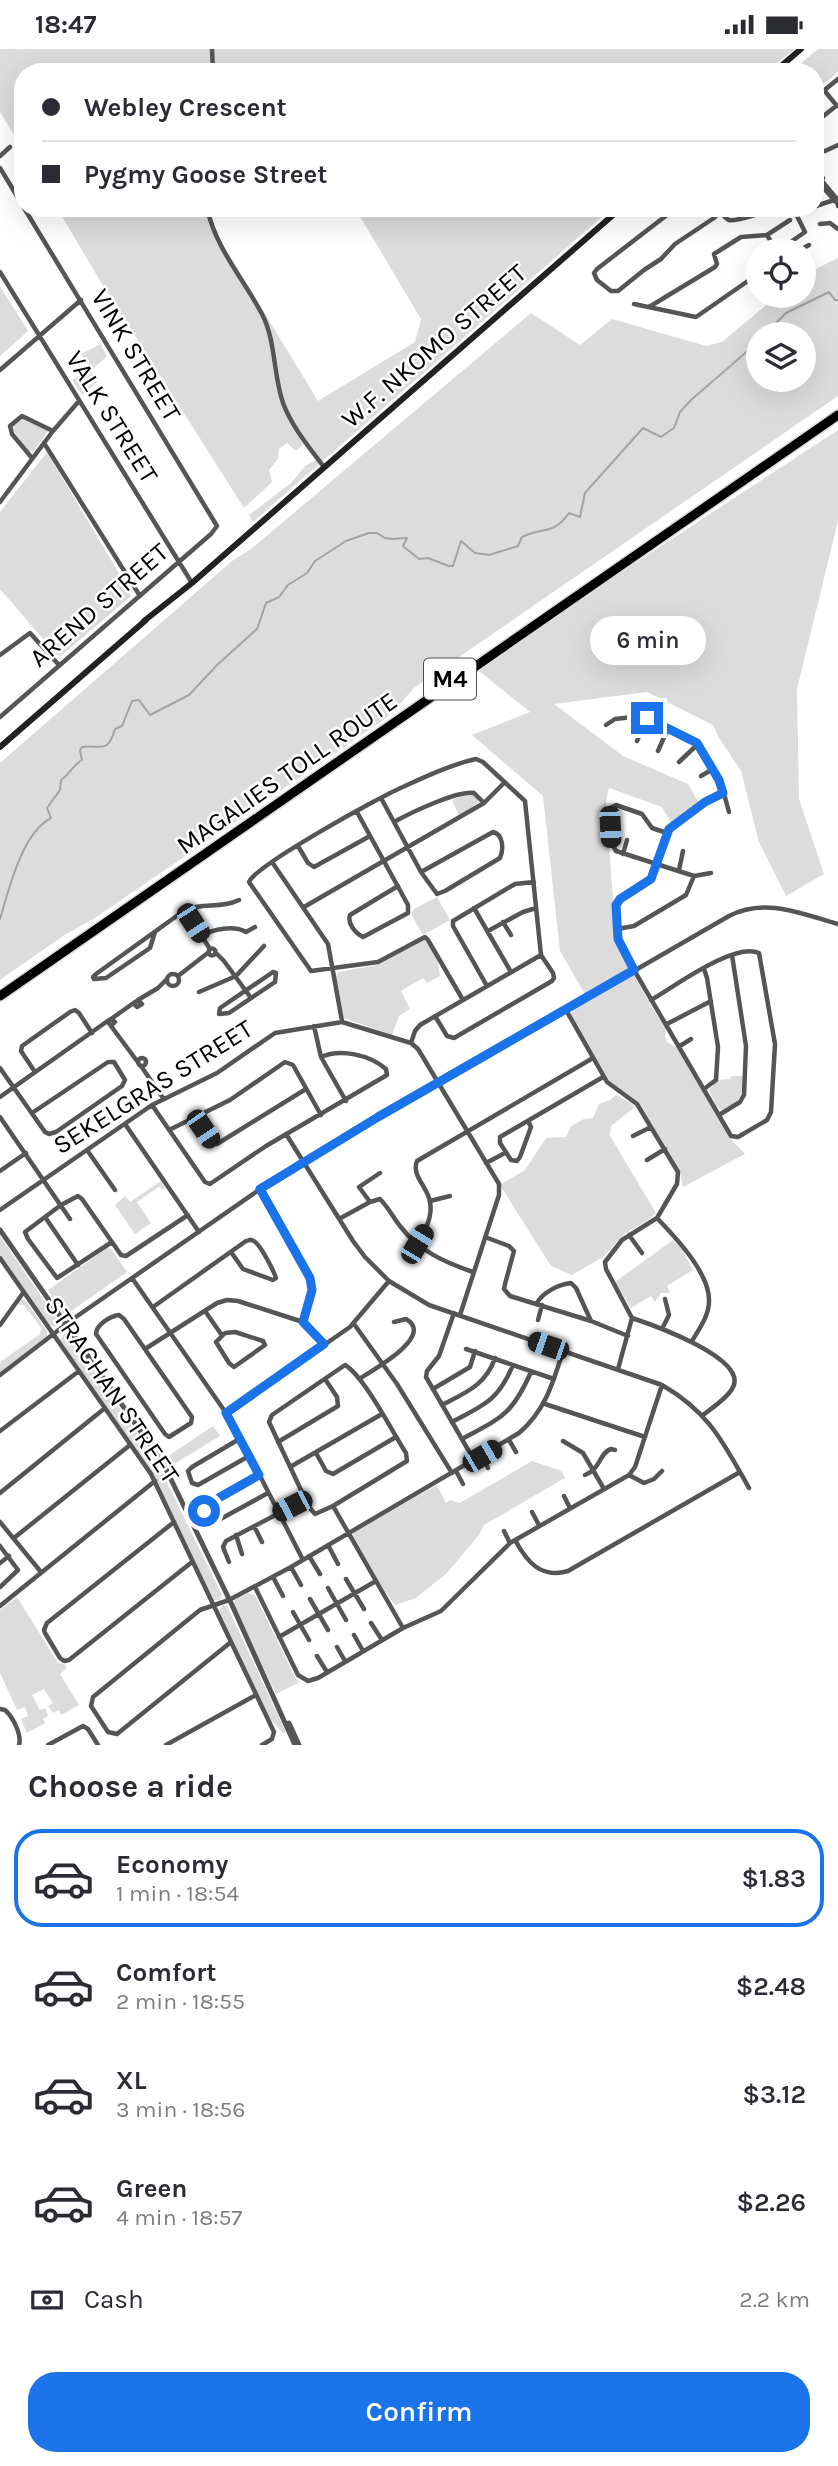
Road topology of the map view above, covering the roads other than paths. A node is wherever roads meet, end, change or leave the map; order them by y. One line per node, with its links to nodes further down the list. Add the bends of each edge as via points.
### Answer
1 (803, 49): 2 (main road); 3 (main road)
2 (785, 63)
3 (789, 63)
4 (838, 79): 5 (street)
5 (824, 90): 6 (street)
6 (837, 106)
7 (10, 147): 8 (street)
8 (0, 156)
9 (0, 168): 11 (street, VINK STREET)
10 (824, 188): 12 (street)
11 (14, 192)
12 (836, 201)
13 (29, 217): 27 (street, VINK STREET)
14 (210, 217): 37 (street, via 221,248 266,323 289,415)
15 (611, 217): 37 (main road, W.F. NKOMO STREET)
16 (664, 217): 17 (street, via 597,269 597,280 616,292)
17 (713, 217)
18 (798, 217): 24 (street, via 805,228)
19 (790, 220): 22 (street)
20 (820, 224): 21 (street, via 830,223)
21 (838, 229)
22 (766, 235): 23 (street); 29 (street, via 732,242 714,254 715,267)
23 (768, 238)
24 (797, 238)
25 (0, 272): 30 (street, VALK STREET)
26 (746, 282): 29 (street, via 696,317)
27 (80, 300): 30 (street); 41 (street, VINK STREET)
28 (634, 305): 29 (street)
29 (649, 307)
30 (40, 336): 31 (street); 32 (street, VALK STREET)
31 (0, 370)
32 (79, 401): 34 (street); 42 (street, VALK STREET)
33 (838, 413): 108 (highway, MAGALIES TOLL ROUTE / M4); 111 (highway, MAGALIES TOLL ROUTE / M4)
34 (53, 431): 35 (street); 36 (street, via 22,417 10,426)
35 (44, 443): 36 (street); 44 (street)
36 (32, 458): 39 (street)
37 (324, 467): 43 (main road, W.F. NKOMO STREET)
38 (0, 488): 39 (street)
39 (5, 494): 40 (street)
40 (0, 502)
41 (215, 521): 42 (street, AREND STREET, via 215,531)
42 (178, 562): 43 (street, VALK STREET); 44 (street, AREND STREET)
43 (191, 582): 53 (main road, W.F. NKOMO STREET)
44 (140, 596): 46 (street, AREND STREET)
45 (0, 655): 46 (street, via 30,633)
46 (58, 665): 47 (street, AREND STREET)
47 (0, 717)
48 (647, 718): 49 (street, via 615,719); 50 (street); 51 (street)
49 (606, 725)
50 (668, 728): 52 (street); 54 (street)
51 (637, 741)
52 (698, 744): 55 (street); 56 (street)
53 (0, 747)
54 (658, 751)
55 (679, 762)
56 (713, 769): 57 (street); 59 (street)
57 (701, 776)
58 (504, 783): 60 (street, via 483,762 473,759); 61 (street); 79 (street, via 525,801)
59 (723, 793): 63 (street); 65 (street)
60 (381, 798): 62 (street); 64 (street)
61 (484, 803): 64 (street, via 474,793 464,793); 69 (street)
62 (357, 812): 66 (street); 68 (street)
63 (729, 812)
64 (394, 822): 69 (street)
65 (667, 833): 71 (street, via 652,828 642,814 612,806 612,846); 74 (street)
66 (370, 836): 68 (street, via 314,867); 72 (street)
67 (627, 840): 71 (street)
68 (298, 846): 73 (street)
69 (407, 846): 72 (street); 76 (street)
70 (683, 852): 75 (street)
71 (623, 854): 74 (street)
72 (384, 860): 80 (street); 82 (street)
73 (272, 862): 82 (street); 98 (street, via 251,877 250,885 309,970)
74 (655, 864): 75 (street); 89 (street, via 648,882 617,902)
75 (679, 870): 78 (street)
76 (422, 872): 76 (street, via 434,892 442,893 500,858 500,836 490,833)
77 (711, 873): 78 (street)
78 (694, 876): 89 (street, via 686,895 634,926)
79 (534, 882): 83 (street, via 515,884); 84 (street)
80 (398, 886): 80 (street, via 410,908 408,913 366,936 358,935 349,923 350,915)
81 (239, 900): 85 (street, via 227,906)
82 (304, 907): 98 (street, via 328,944)
83 (474, 908): 90 (street); 106 (street, via 452,924)
84 (536, 908): 86 (street); 96 (street)
85 (186, 910): 91 (street); 93 (street)
86 (503, 922): 90 (street); 92 (street)
87 (838, 924): 100 (street, via 783,909 746,909)
88 (255, 926): 93 (street, via 246,932 211,931)
89 (617, 929): 100 (street)
90 (488, 931): 101 (street)
91 (155, 932): 91 (street, via 96,974 93,979 106,978 150,948)
92 (511, 935)
93 (201, 936): 95 (street)
94 (264, 946): 103 (street)
95 (211, 952): 102 (street); 103 (street, via 221,956)
96 (541, 955): 101 (street); 117 (street, via 554,973 552,981 455,1037 447,1037)
97 (732, 955): 99 (street); 141 (street, via 747,1048 744,1095); 141 (street, via 755,951 761,957 775,1044 772,1112 766,1121 737,1137 730,1135)
98 (333, 969): 113 (street, via 378,963 425,937); 118 (street)
99 (704, 969): 114 (street); 115 (street)
100 (634, 970): 114 (street); 116 (street)
101 (511, 972): 106 (street)
102 (178, 976): 104 (street); 105 (street, via 178,983)
103 (236, 977): 109 (street); 110 (street)
104 (167, 978): 105 (street); 107 (street)
105 (170, 985): 107 (street)
106 (487, 986): 113 (street)
107 (158, 988): 119 (street)
108 (0, 990)
109 (245, 990): 112 (street); 112 (street, via 219,1014 229,1013); 112 (street, via 276,972 275,982)
110 (199, 992)
111 (0, 996)
112 (251, 998)
113 (463, 1000): 117 (street)
114 (651, 1000): 120 (street)
115 (711, 1001): 120 (street); 134 (street, via 717,1076)
116 (566, 1010): 127 (street); 131 (street)
117 (435, 1016): 124 (street, via 416,1028)
118 (342, 1022): 121 (street, SEKELGRAS STREET); 124 (street, SEKELGRAS STREET)
119 (112, 1023): 122 (street); 136 (street)
120 (667, 1024): 125 (street)
121 (314, 1026): 126 (street); 136 (street, SEKELGRAS STREET, via 275,1033 217,1073)
122 (92, 1033): 129 (street); 129 (street, via 79,1013 70,1012 22,1046)
123 (691, 1039): 125 (street)
124 (411, 1043): 131 (street)
125 (680, 1046): 134 (street)
126 (321, 1057): 137 (street); 137 (street, via 346,1052 386,1069 385,1078)
127 (593, 1058): 130 (street); 148 (street)
128 (0, 1068): 132 (street)
129 (35, 1072): 132 (street)
130 (603, 1077): 144 (street); 146 (street, via 637,1104)
131 (439, 1083): 148 (street); 156 (street)
132 (14, 1087): 135 (street); 139 (street)
133 (306, 1089): 140 (street); 143 (street, via 217,1144); 143 (street, via 293,1065 285,1062 230,1100)
134 (704, 1089): 141 (street)
135 (0, 1097)
136 (163, 1098): 138 (street, SEKELGRAS STREET)
137 (346, 1101): 140 (street)
138 (152, 1105): 145 (street, SEKELGRAS STREET); 147 (street)
139 (32, 1113): 139 (street, via 108,1062 114,1062 124,1077 122,1086 54,1133 45,1132)
140 (321, 1115): 149 (street)
141 (719, 1115)
142 (0, 1117): 153 (street)
143 (195, 1117): 147 (street)
144 (528, 1121): 154 (street, via 500,1137); 154 (street, via 530,1131 519,1159 511,1160)
145 (125, 1124): 152 (street, SEKELGRAS STREET); 168 (street)
146 (651, 1126): 150 (street); 151 (street)
147 (169, 1131): 149 (street, via 209,1184)
148 (468, 1131): 157 (street); 164 (street, via 415,1163)
149 (286, 1135): 156 (street)
150 (633, 1136)
151 (665, 1149): 155 (street); 170 (street, via 679,1176)
152 (87, 1150): 160 (street, SEKELGRAS STREET); 162 (street)
153 (26, 1153): 158 (street); 160 (street)
154 (505, 1153): 157 (street)
155 (647, 1160)
156 (304, 1161): 161 (street); 172 (street)
157 (486, 1163): 176 (street, via 500,1188)
158 (0, 1171)
159 (380, 1173): 165 (street, via 359,1187)
160 (44, 1179): 166 (street); 167 (street, SEKELGRAS STREET)
161 (260, 1189): 174 (street); 196 (street, via 310,1278 312,1290)
162 (115, 1190)
163 (450, 1196): 164 (street)
164 (430, 1201): 178 (street, via 428,1224)
165 (370, 1202): 172 (street); 178 (street, via 383,1201)
166 (61, 1205): 169 (street); 171 (street); 177 (street, via 80,1197)
167 (0, 1210)
168 (188, 1215): 174 (street); 177 (street, via 124,1256)
169 (45, 1217): 182 (street); 182 (street, via 25,1233 52,1274 57,1277)
170 (657, 1218): 175 (street); 206 (street, via 685,1248 707,1287 708,1308)
171 (70, 1219)
172 (339, 1219): 185 (street, via 365,1257)
173 (0, 1230): 198 (street, STRACHAN STREET)
174 (200, 1232): 184 (street)
175 (629, 1234): 180 (street); 193 (street, via 612,1250 605,1265)
176 (485, 1237): 183 (street); 188 (street, via 514,1251 506,1293)
177 (112, 1242): 182 (street)
178 (417, 1244): 183 (street, via 433,1256)
179 (231, 1252): 179 (street, via 253,1240 276,1278 243,1269); 189 (street)
180 (642, 1253)
181 (0, 1258): 186 (street, STRACHAN STREET)
182 (78, 1265)
183 (473, 1272): 192 (street)
184 (132, 1278): 189 (street); 198 (street)
185 (389, 1281): 191 (street, via 422,1302); 199 (street)
186 (23, 1293): 200 (street); 203 (street, STRACHAN STREET)
187 (665, 1299): 201 (street, via 669,1315)
188 (540, 1304): 194 (street); 195 (street); 195 (street, via 543,1296 571,1283)
189 (153, 1307): 202 (street)
190 (205, 1311): 196 (street, via 222,1301 238,1301); 202 (street); 204 (street)
191 (454, 1313): 192 (street); 223 (street, via 439,1356 425,1374)
192 (460, 1315): 211 (street)
193 (632, 1318): 201 (street); 205 (street)
194 (538, 1320)
195 (591, 1321): 205 (street)
196 (303, 1322): 207 (street)
197 (394, 1322): 213 (street, via 411,1321 412,1337)
198 (66, 1324): 203 (street); 300 (street, STRACHAN STREET, via 164,1465)
199 (354, 1324): 207 (street); 213 (street)
200 (0, 1325)
201 (662, 1329): 206 (street)
202 (171, 1333): 208 (street); 227 (street)
203 (53, 1334): 216 (street, STRACHAN STREET); 218 (street)
204 (221, 1335): 204 (street, via 235,1332 265,1345 232,1366 217,1344)
205 (628, 1336): 215 (street)
206 (692, 1341): 229 (street, via 729,1369 734,1379 732,1390)
207 (324, 1344): 227 (street)
208 (145, 1349): 208 (street, via 192,1417 191,1423 171,1437 97,1337 96,1329 119,1315)
209 (466, 1349): 210 (street)
210 (475, 1351): 212 (street); 223 (street, via 470,1367)
211 (563, 1351): 215 (street); 221 (street)
212 (495, 1359): 214 (street); 225 (street, via 479,1384)
213 (383, 1363): 220 (street); 250 (street)
214 (513, 1365): 217 (street); 230 (street, via 494,1398)
215 (618, 1369): 222 (street)
216 (79, 1371): 226 (street, STRACHAN STREET); 231 (street)
217 (531, 1372): 221 (street); 235 (street, via 505,1415)
218 (0, 1375)
219 (325, 1379): 220 (street, via 345,1365); 238 (street, via 270,1419); 238 (street, via 338,1406)
220 (359, 1379): 228 (street)
221 (554, 1379): 224 (street)
222 (662, 1385): 229 (street); 233 (street)
223 (433, 1389): 225 (street)
224 (545, 1403): 233 (street); 236 (street, via 528,1426)
225 (442, 1405): 230 (street)
226 (105, 1408): 239 (street, STRACHAN STREET); 259 (street)
227 (226, 1413): 234 (street)
228 (382, 1414): 232 (street); 241 (street)
229 (703, 1415): 251 (street)
230 (452, 1422): 235 (street)
231 (0, 1431)
232 (396, 1437): 241 (street, via 333,1474 326,1471); 263 (street, via 407,1457 404,1464)
233 (645, 1437): 254 (street)
234 (241, 1438): 243 (street); 243 (street, via 192,1467 188,1475 198,1485)
235 (462, 1439): 245 (street)
236 (509, 1440): 242 (street); 244 (street)
237 (563, 1441): 248 (street, via 583,1453)
238 (278, 1442): 246 (street)
239 (130, 1445): 255 (street, STRACHAN STREET); 274 (street)
240 (615, 1450): 248 (street, via 605,1451)
241 (316, 1453): 246 (street)
242 (516, 1453)
243 (249, 1456): 252 (street)
244 (482, 1456): 245 (street); 247 (street)
245 (474, 1460): 250 (street)
246 (290, 1467): 262 (street)
247 (488, 1468)
248 (594, 1471): 253 (street); 258 (street)
249 (662, 1471): 254 (street, via 644,1483)
250 (454, 1472): 256 (street); 272 (street)
251 (740, 1472): 257 (street); 276 (street, via 559,1574 535,1567)
252 (259, 1475): 260 (street); 260 (street, via 208,1504 205,1514 215,1522)
253 (585, 1475)
254 (629, 1475): 258 (street)
255 (155, 1481): 268 (street, STRACHAN STREET); 288 (street)
256 (463, 1484)
257 (749, 1488)
258 (604, 1489): 264 (street)
259 (0, 1493)
260 (268, 1493): 266 (street)
261 (564, 1496): 264 (street)
262 (306, 1499): 263 (street, via 315,1514); 266 (street)
263 (333, 1506): 272 (street)
264 (570, 1508): 269 (street)
265 (533, 1512): 269 (street)
266 (278, 1514): 270 (street); 282 (street)
267 (0, 1522): 274 (street)
268 (174, 1522): 283 (street, STRACHAN STREET); 283 (street, via 47,1623 44,1629 60,1658 69,1660)
269 (540, 1525): 276 (street)
270 (254, 1526): 273 (street); 275 (street)
271 (503, 1531): 276 (street)
272 (349, 1533): 278 (street); 292 (street)
273 (236, 1535): 279 (street); 284 (street, via 223,1545)
274 (14, 1538): 288 (street)
275 (262, 1542)
276 (513, 1542): 310 (street, via 443,1610)
277 (0, 1545): 280 (street)
278 (328, 1545): 281 (street); 286 (street)
279 (242, 1554)
280 (9, 1556): 285 (street); 294 (street, via 18,1570)
281 (309, 1556): 282 (street); 289 (street)
282 (303, 1560): 287 (street)
283 (192, 1562): 302 (street, STRACHAN STREET)
284 (229, 1562)
285 (0, 1563)
286 (338, 1564)
287 (291, 1567): 290 (street); 293 (street)
288 (41, 1572): 303 (street)
289 (320, 1574)
290 (273, 1577): 295 (street); 298 (street)
291 (346, 1579): 297 (street)
292 (376, 1581): 297 (street); 310 (street)
293 (301, 1585)
294 (0, 1587)
295 (255, 1587): 300 (street); 313 (street)
296 (328, 1588): 301 (street)
297 (355, 1594): 301 (street); 304 (street)
298 (283, 1596)
299 (310, 1599): 306 (street)
300 (229, 1600): 302 (street); 329 (street, STRACHAN STREET)
301 (337, 1604): 306 (street); 307 (street)
302 (214, 1605): 316 (street, STRACHAN STREET); 316 (street, via 195,1614 90,1704 108,1733 117,1734)
303 (0, 1606)
304 (364, 1609)
305 (293, 1612): 309 (street)
306 (319, 1615): 309 (street); 311 (street)
307 (346, 1620)
308 (370, 1623): 315 (street)
309 (301, 1625): 313 (street); 314 (street)
310 (403, 1628): 315 (street)
311 (328, 1630)
312 (354, 1635): 318 (street)
313 (279, 1637): 321 (street, via 298,1675 308,1681)
314 (309, 1640)
315 (382, 1640): 318 (street)
316 (231, 1642): 322 (street, STRACHAN STREET)
317 (337, 1647): 320 (street)
318 (363, 1651): 320 (street)
319 (317, 1656): 321 (street)
320 (345, 1661): 321 (street)
321 (327, 1672)
322 (256, 1695): 327 (street); 328 (street, STRACHAN STREET, via 274,1732)
323 (1, 1709): 324 (street, via 11,1716)
324 (19, 1745)
325 (48, 1745): 326 (street, via 83,1726)
326 (98, 1745)
327 (166, 1745)
328 (262, 1745)
329 (297, 1745)

